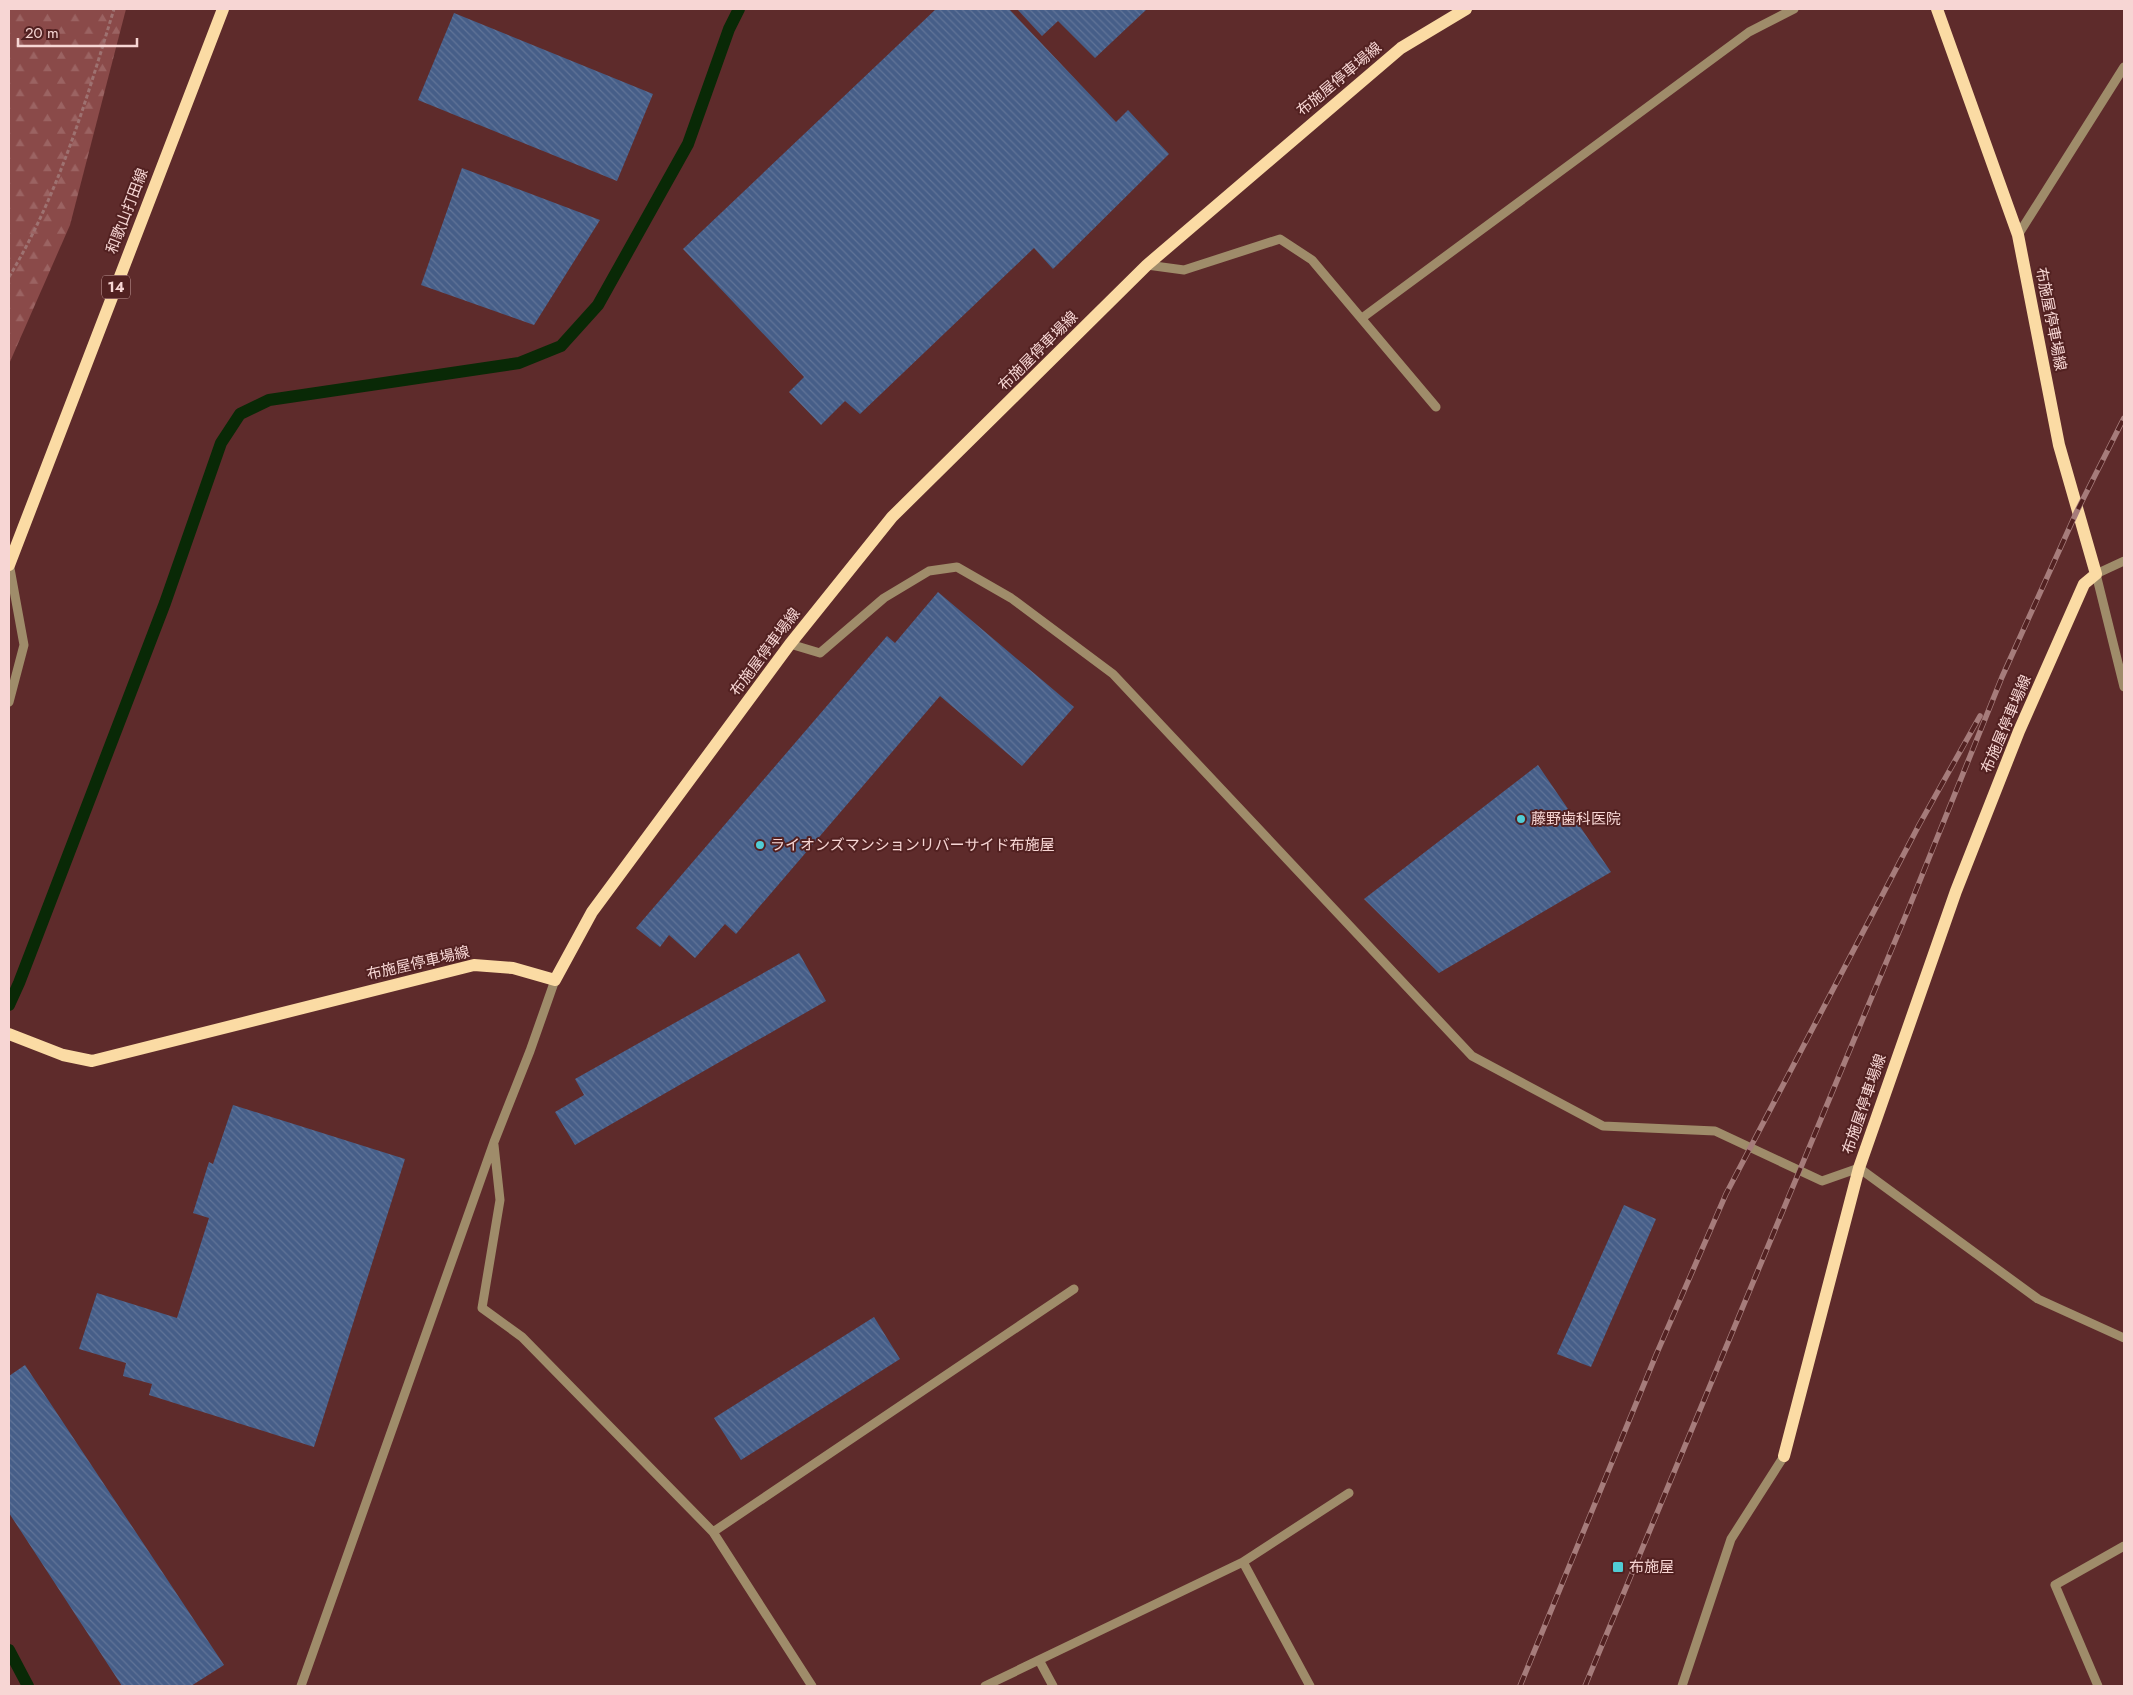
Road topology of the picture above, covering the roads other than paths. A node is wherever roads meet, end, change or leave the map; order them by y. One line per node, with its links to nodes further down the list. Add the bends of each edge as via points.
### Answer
1 (222, 9): 11 (main road, 和歌山打田線 / 14)
2 (1466, 9): 7 (main road, 布施屋停車場線, via 1401,48)
3 (1794, 9): 8 (street, via 1749,32)
4 (1937, 9): 6 (main road, 布施屋停車場線)
5 (2124, 67): 6 (street)
6 (2018, 234): 12 (main road, 布施屋停車場線, via 2059,445)
7 (1147, 265): 8 (street, via 1184,270 1280,239 1312,260); 13 (main road, 布施屋停車場線, via 892,517)
8 (1362, 318): 9 (street)
9 (1436, 407)
10 (2124, 561): 12 (street)
11 (9, 564): 15 (street, via 24,645)
12 (2096, 574): 14 (street); 19 (main road, 布施屋停車場線, via 2084,584 2019,731 1956,891)
13 (790, 644): 16 (main road, 布施屋停車場線, via 592,912); 19 (street, via 820,653 884,598 929,571 957,567 1011,598 1113,674 1472,1056 1602,1126 1715,1131 1822,1181)
14 (2124, 686)
15 (9, 702)
16 (555, 980): 17 (main road, 布施屋停車場線, via 513,968 474,965 92,1061 63,1055); 18 (street)
17 (9, 1034)
18 (494, 1142): 24 (street, via 500,1200 482,1308 522,1337); 28 (street)
19 (1859, 1168): 21 (street, via 2038,1299); 22 (main road, 布施屋停車場線)
20 (1074, 1289): 24 (street)
21 (2124, 1338)
22 (1784, 1456): 33 (street, via 1731,1539)
23 (1349, 1493): 26 (street)
24 (713, 1532): 29 (street)
25 (2124, 1546): 34 (street, via 2055,1586)
26 (1244, 1562): 27 (street); 32 (street)
27 (1040, 1660): 30 (street); 31 (street)
28 (301, 1686)
29 (812, 1686)
30 (986, 1686)
31 (1053, 1686)
32 (1310, 1686)
33 (1682, 1686)
34 (2098, 1686)

